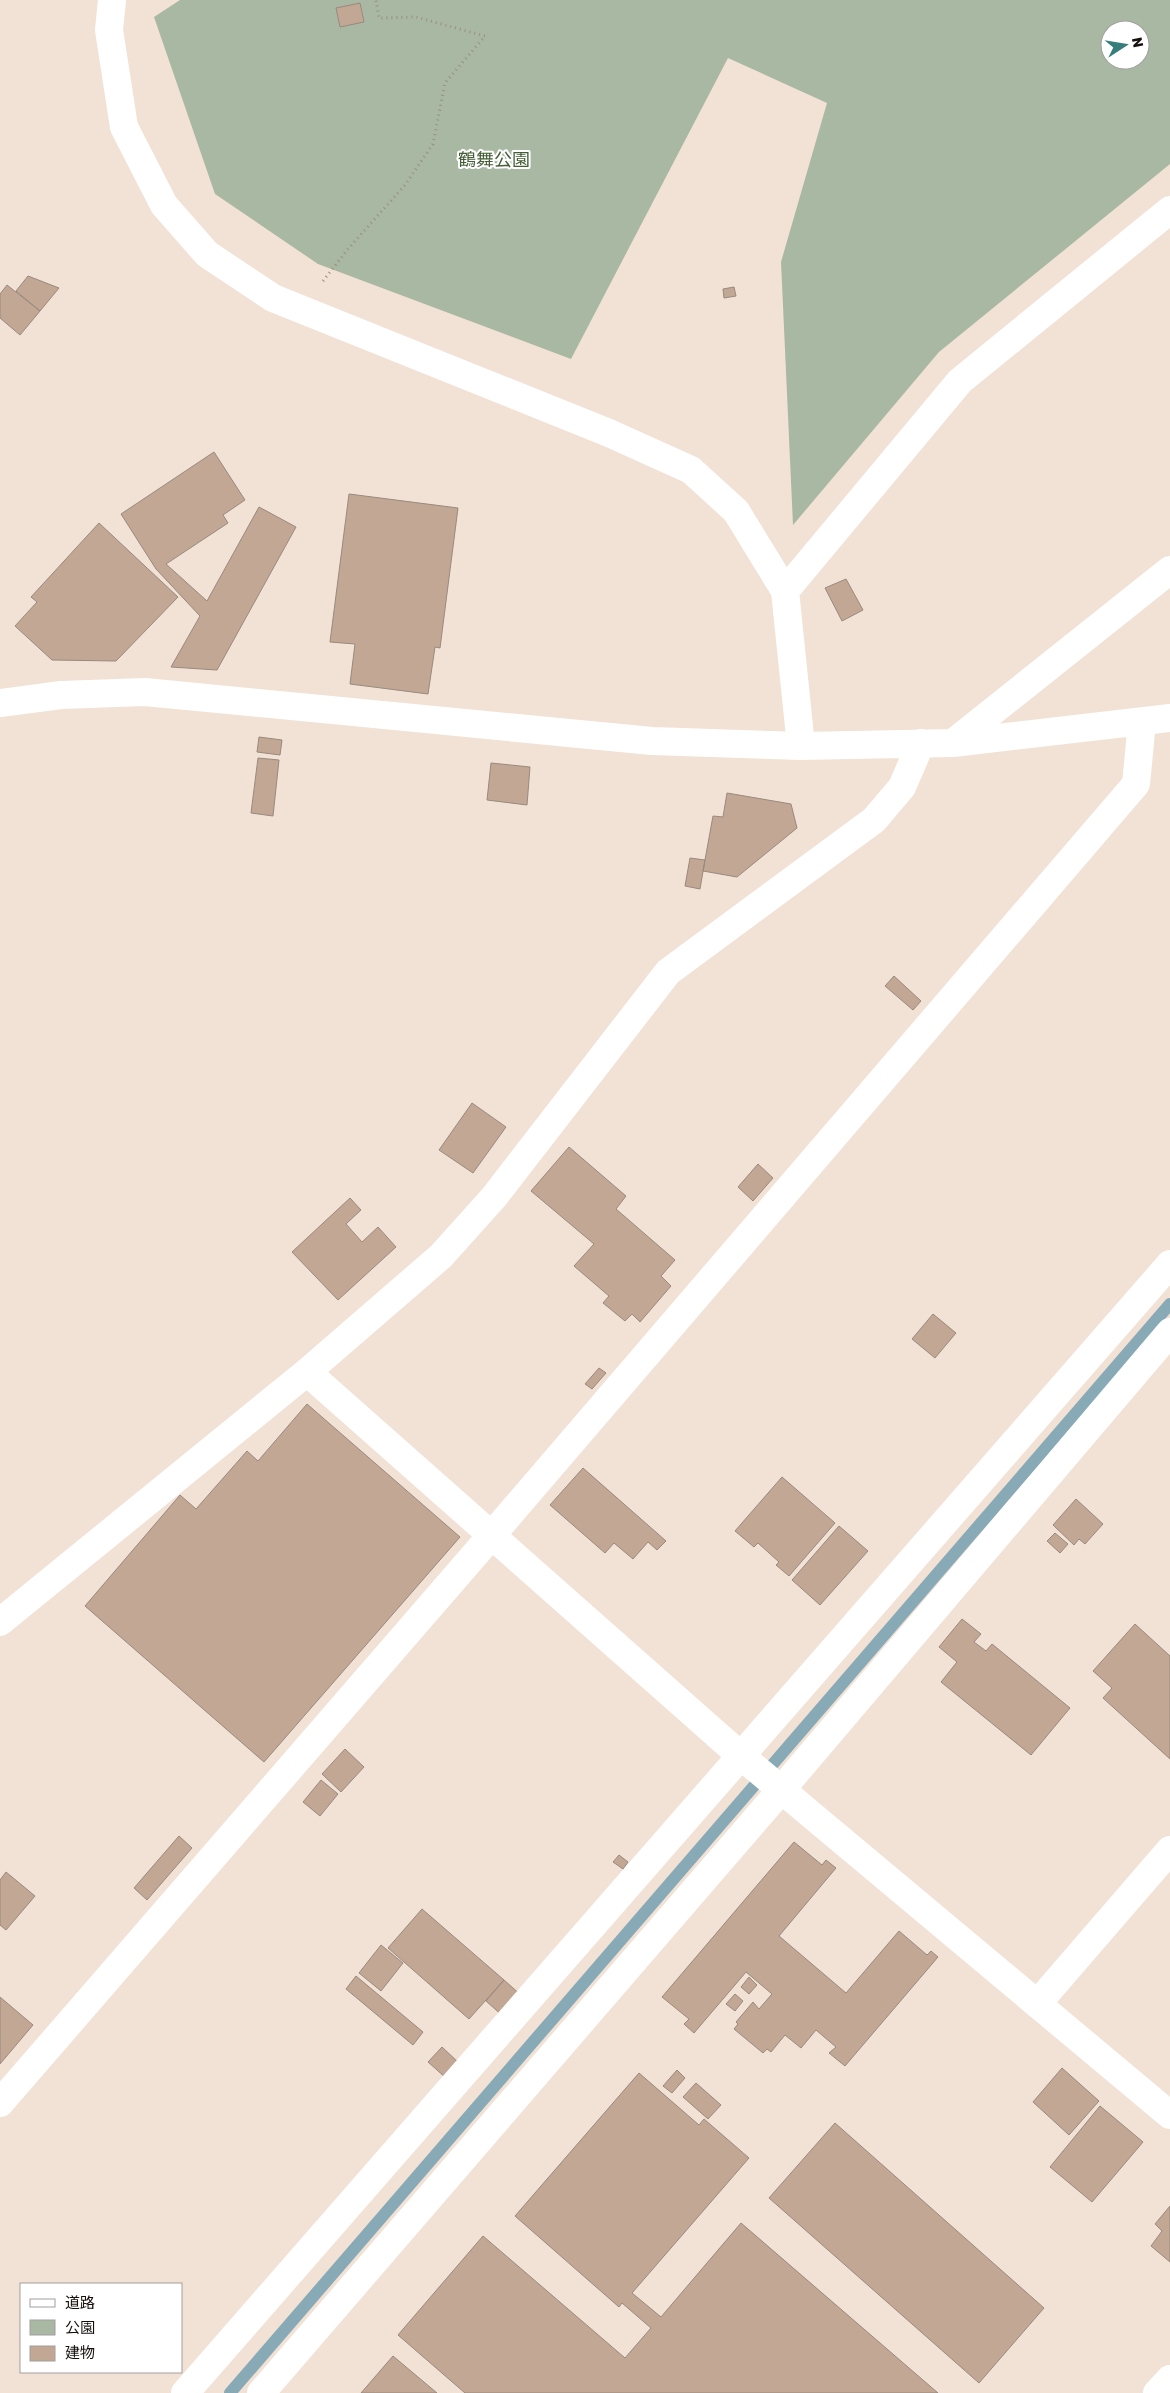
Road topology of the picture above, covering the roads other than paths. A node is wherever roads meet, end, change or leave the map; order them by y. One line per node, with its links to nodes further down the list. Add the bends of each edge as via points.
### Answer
1 (112, 0): 4 (street, via 108,30 124,127 164,205 207,254 273,298 691,470 736,511)
2 (1170, 210): 4 (street, via 960,381)
3 (1170, 570): 9 (street)
4 (785, 591): 10 (street)
5 (0, 703): 10 (street, via 61,695 145,692 652,741)
6 (1170, 718): 7 (street)
7 (1142, 722): 9 (street); 14 (street, via 1136,784)
8 (921, 743): 9 (street); 10 (street); 13 (street, via 902,787 874,820 668,972 494,1198 441,1256)
9 (952, 743)
10 (801, 746)
11 (1170, 1264): 16 (street)
12 (1170, 1332): 17 (street)
13 (307, 1372): 14 (street); 15 (street)
14 (490, 1536): 16 (street); 20 (street)
15 (0, 1622)
16 (740, 1756): 17 (street); 23 (street)
17 (781, 1790): 19 (street); 24 (street)
18 (1170, 1850): 19 (street)
19 (1037, 2004): 21 (street)
20 (0, 2103)
21 (1170, 2115)
22 (1170, 2378): 25 (street)
23 (185, 2393)
24 (261, 2393)
25 (1157, 2393)

